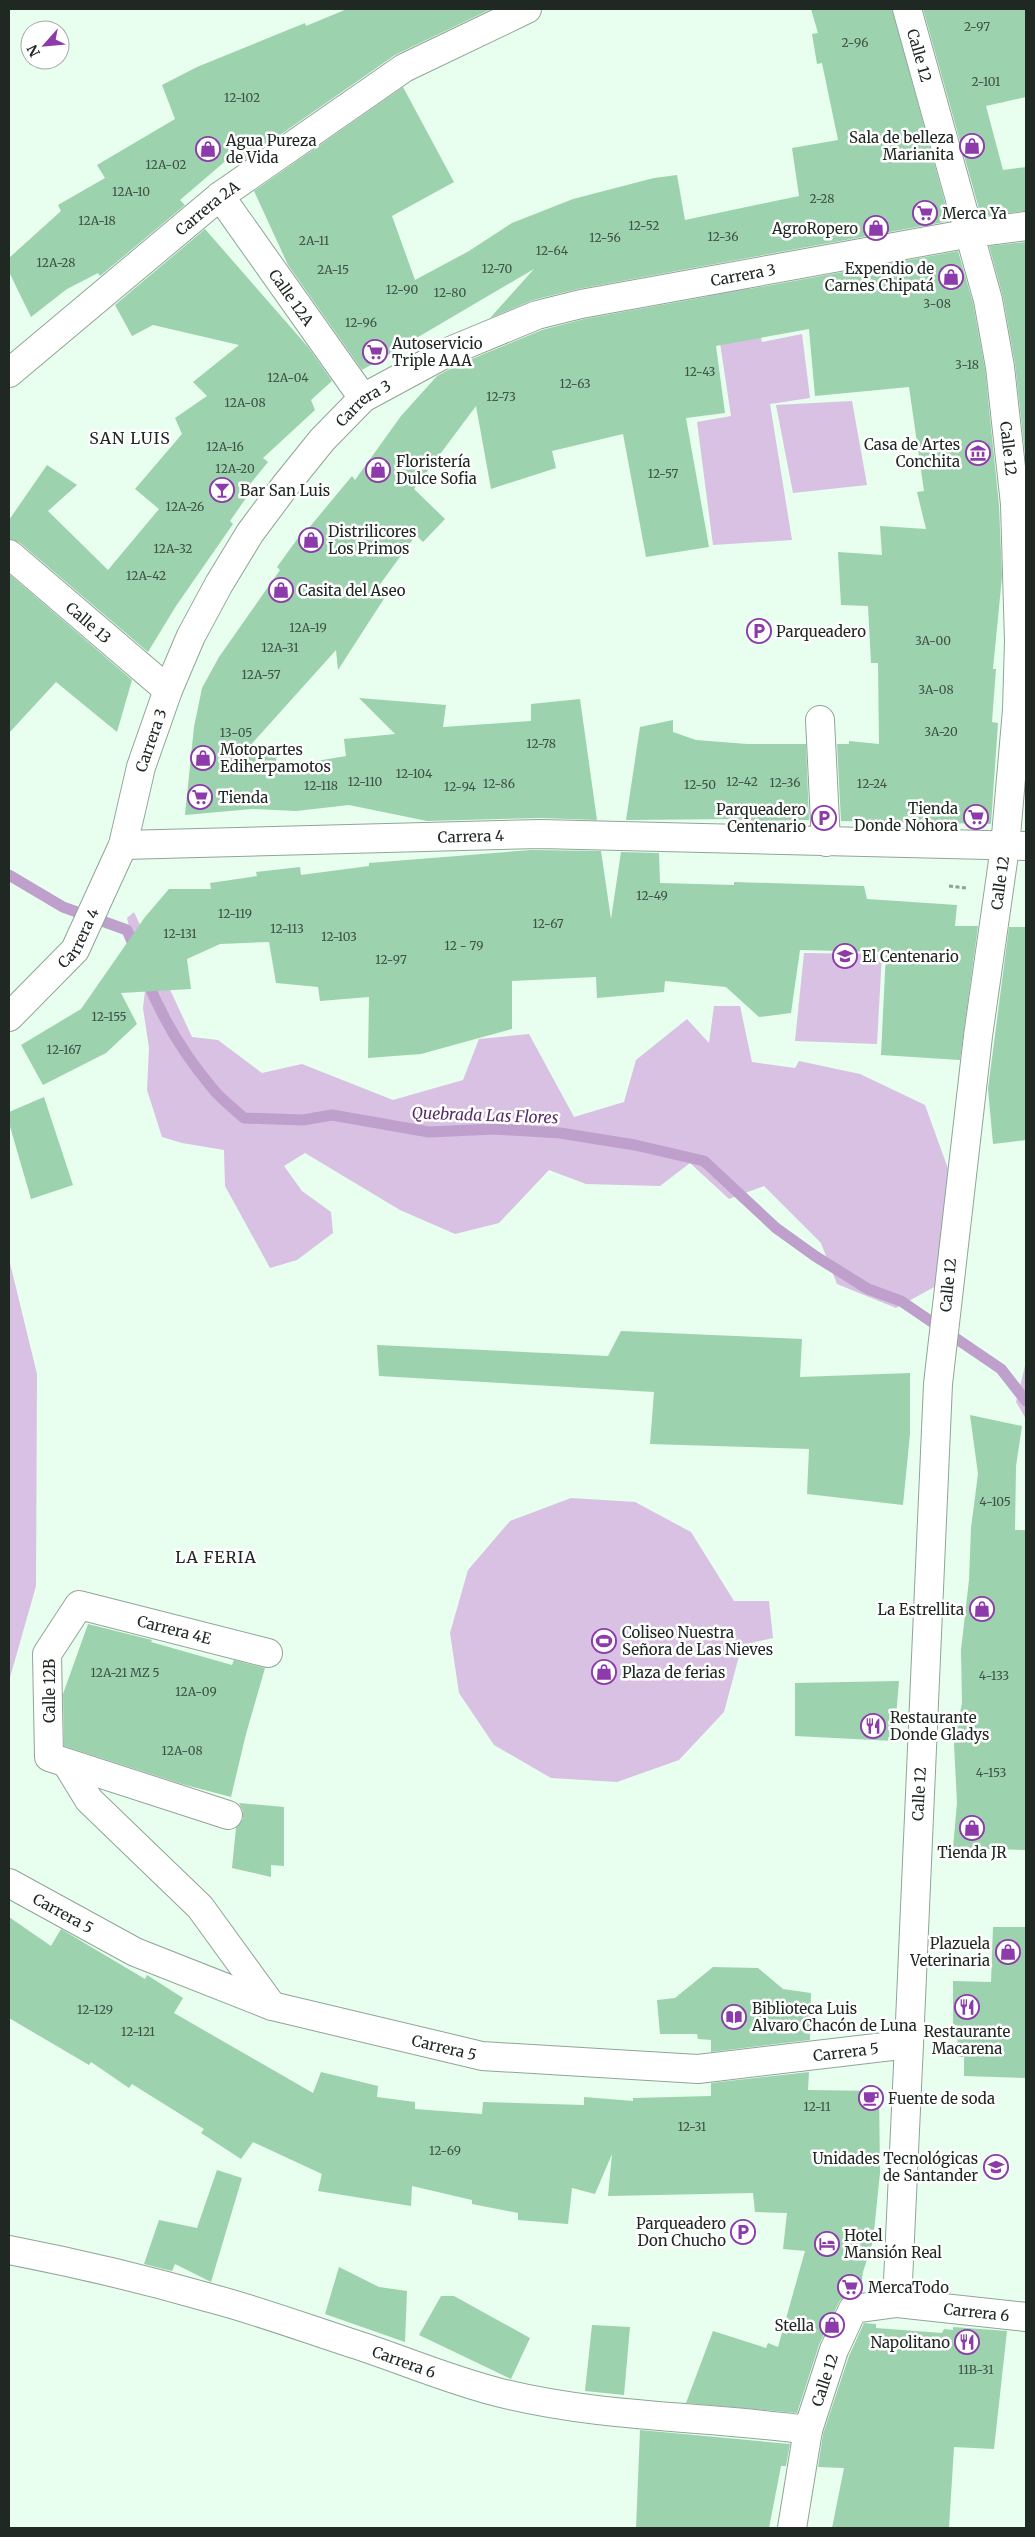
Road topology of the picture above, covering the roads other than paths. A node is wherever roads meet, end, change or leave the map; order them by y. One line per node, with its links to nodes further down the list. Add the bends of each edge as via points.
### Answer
1 (528, 9): 3 (street, Carrera 2A, via 404,68)
2 (907, 9): 5 (street, Calle 12)
3 (220, 196): 6 (street, Carrera 2A); 7 (street, Calle 12A)
4 (1026, 226): 5 (street, Carrera 3)
5 (970, 233): 7 (street, Carrera 3, via 581,304 537,315 450,351); 13 (street, Calle 12, via 988,300 1000,367 1014,504 1018,572)
6 (9, 374)
7 (363, 398): 9 (street, Carrera 3, via 322,440 250,533 191,636)
8 (9, 554): 9 (street, Calle 13)
9 (168, 690): 12 (street, Carrera 3, via 141,767)
10 (820, 720): 11 (street)
11 (826, 842): 12 (street, Carrera 4, via 540,834); 13 (street, Carrera 4)
12 (122, 846): 14 (street, Carrera 4, via 75,950)
13 (1016, 847): 21 (street, Calle 12, via 956,1210 938,1384)
14 (9, 1017)
15 (79, 1605): 16 (street, Carrera 4E); 17 (street, Calle 12B, via 47,1654)
16 (268, 1653)
17 (58, 1760): 18 (street); 20 (street, via 89,1800 200,1907)
18 (228, 1815)
19 (9, 1883): 20 (street, Carrera 5, via 135,1952)
20 (272, 2006): 21 (street, Carrera 5, via 482,2056 678,2068 698,2069)
21 (909, 2044): 23 (street, Calle 12)
22 (9, 2250): 25 (street, Carrera 6, via 211,2298 501,2393 569,2406 744,2421)
23 (897, 2303): 24 (street, Carrera 6); 25 (street, Calle 12, via 853,2309 834,2350)
24 (1026, 2317)
25 (808, 2430): 26 (street, Calle 12)
26 (792, 2528)

